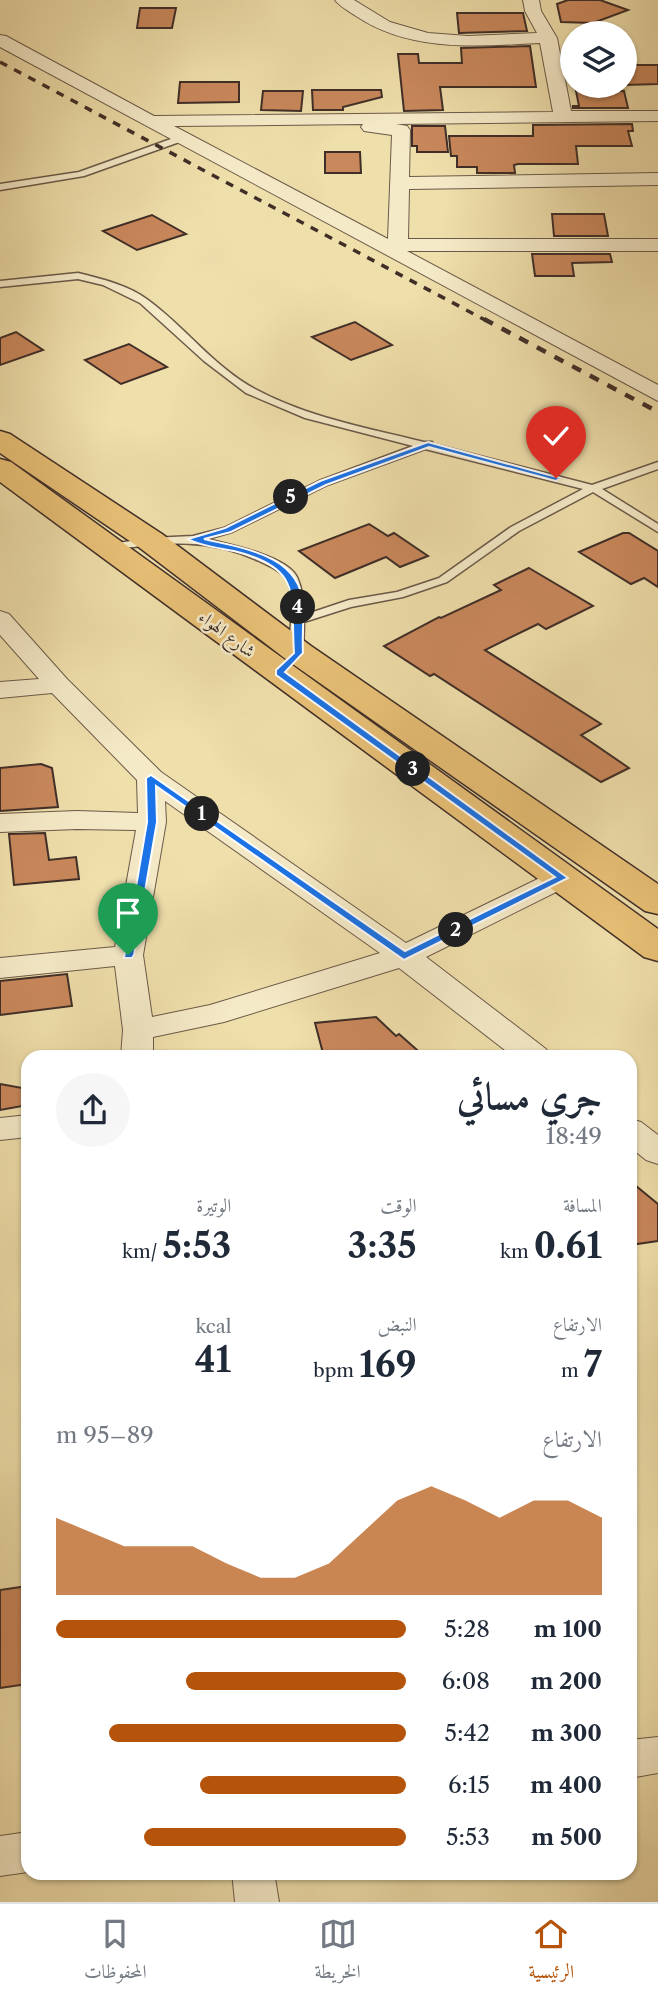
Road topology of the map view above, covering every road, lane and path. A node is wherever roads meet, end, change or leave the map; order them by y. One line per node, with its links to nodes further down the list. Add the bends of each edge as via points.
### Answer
1 (343, 0): 3 (street, via 389,28 436,38)
2 (531, 0): 3 (street)
3 (548, 38): 6 (street)
4 (0, 40): 8 (street)
5 (658, 116): 6 (street)
6 (563, 117): 7 (street)
7 (363, 118): 8 (street); 11 (street, via 354,124 401,130)
8 (150, 121): 9 (street)
9 (183, 138): 12 (lane, via 81,174); 13 (street)
10 (658, 179): 11 (street)
11 (401, 183): 13 (street)
12 (0, 187)
13 (389, 245): 14 (street); 16 (street)
14 (658, 245)
15 (0, 284): 18 (lane, via 78,276 106,283 144,300 250,391 309,416)
16 (658, 394)
17 (0, 440): 24 (main road, شارع الهواء)
18 (428, 444): 21 (lane); 23 (lane, via 312,488 228,530)
19 (658, 465): 21 (lane)
20 (0, 468): 25 (main road, شارع الهواء)
21 (593, 488): 22 (lane); 27 (lane, via 515,529 443,580)
22 (658, 529)
23 (193, 539): 24 (lane); 27 (lane, via 248,552 291,576 298,604)
24 (151, 541): 25 (lane); 28 (main road, شارع الهواء)
25 (111, 547): 28 (main road, شارع الهواء)
26 (0, 618): 29 (street)
27 (296, 621): 28 (lane)
28 (289, 663): 34 (main road, شارع الهواء); 35 (main road, شارع الهواء)
29 (58, 685): 30 (street); 31 (street)
30 (0, 690)
31 (151, 778): 32 (street); 38 (street)
32 (152, 822): 33 (street); 37 (street)
33 (0, 824)
34 (562, 878): 36 (main road, شارع الهواء); 38 (street)
35 (658, 902)
36 (658, 948)
37 (128, 955): 39 (street); 40 (street)
38 (404, 956): 40 (street, via 214,1014); 41 (street)
39 (0, 968)
40 (137, 1043)
41 (526, 1050)
42 (21, 1127): 43 (street)
43 (0, 1129)
44 (637, 1136): 45 (street)
45 (658, 1152)
46 (658, 1755): 47 (street)
47 (637, 1758)
48 (21, 1853): 49 (street)
49 (0, 1856)
50 (254, 1880): 51 (street)
51 (257, 1902)

